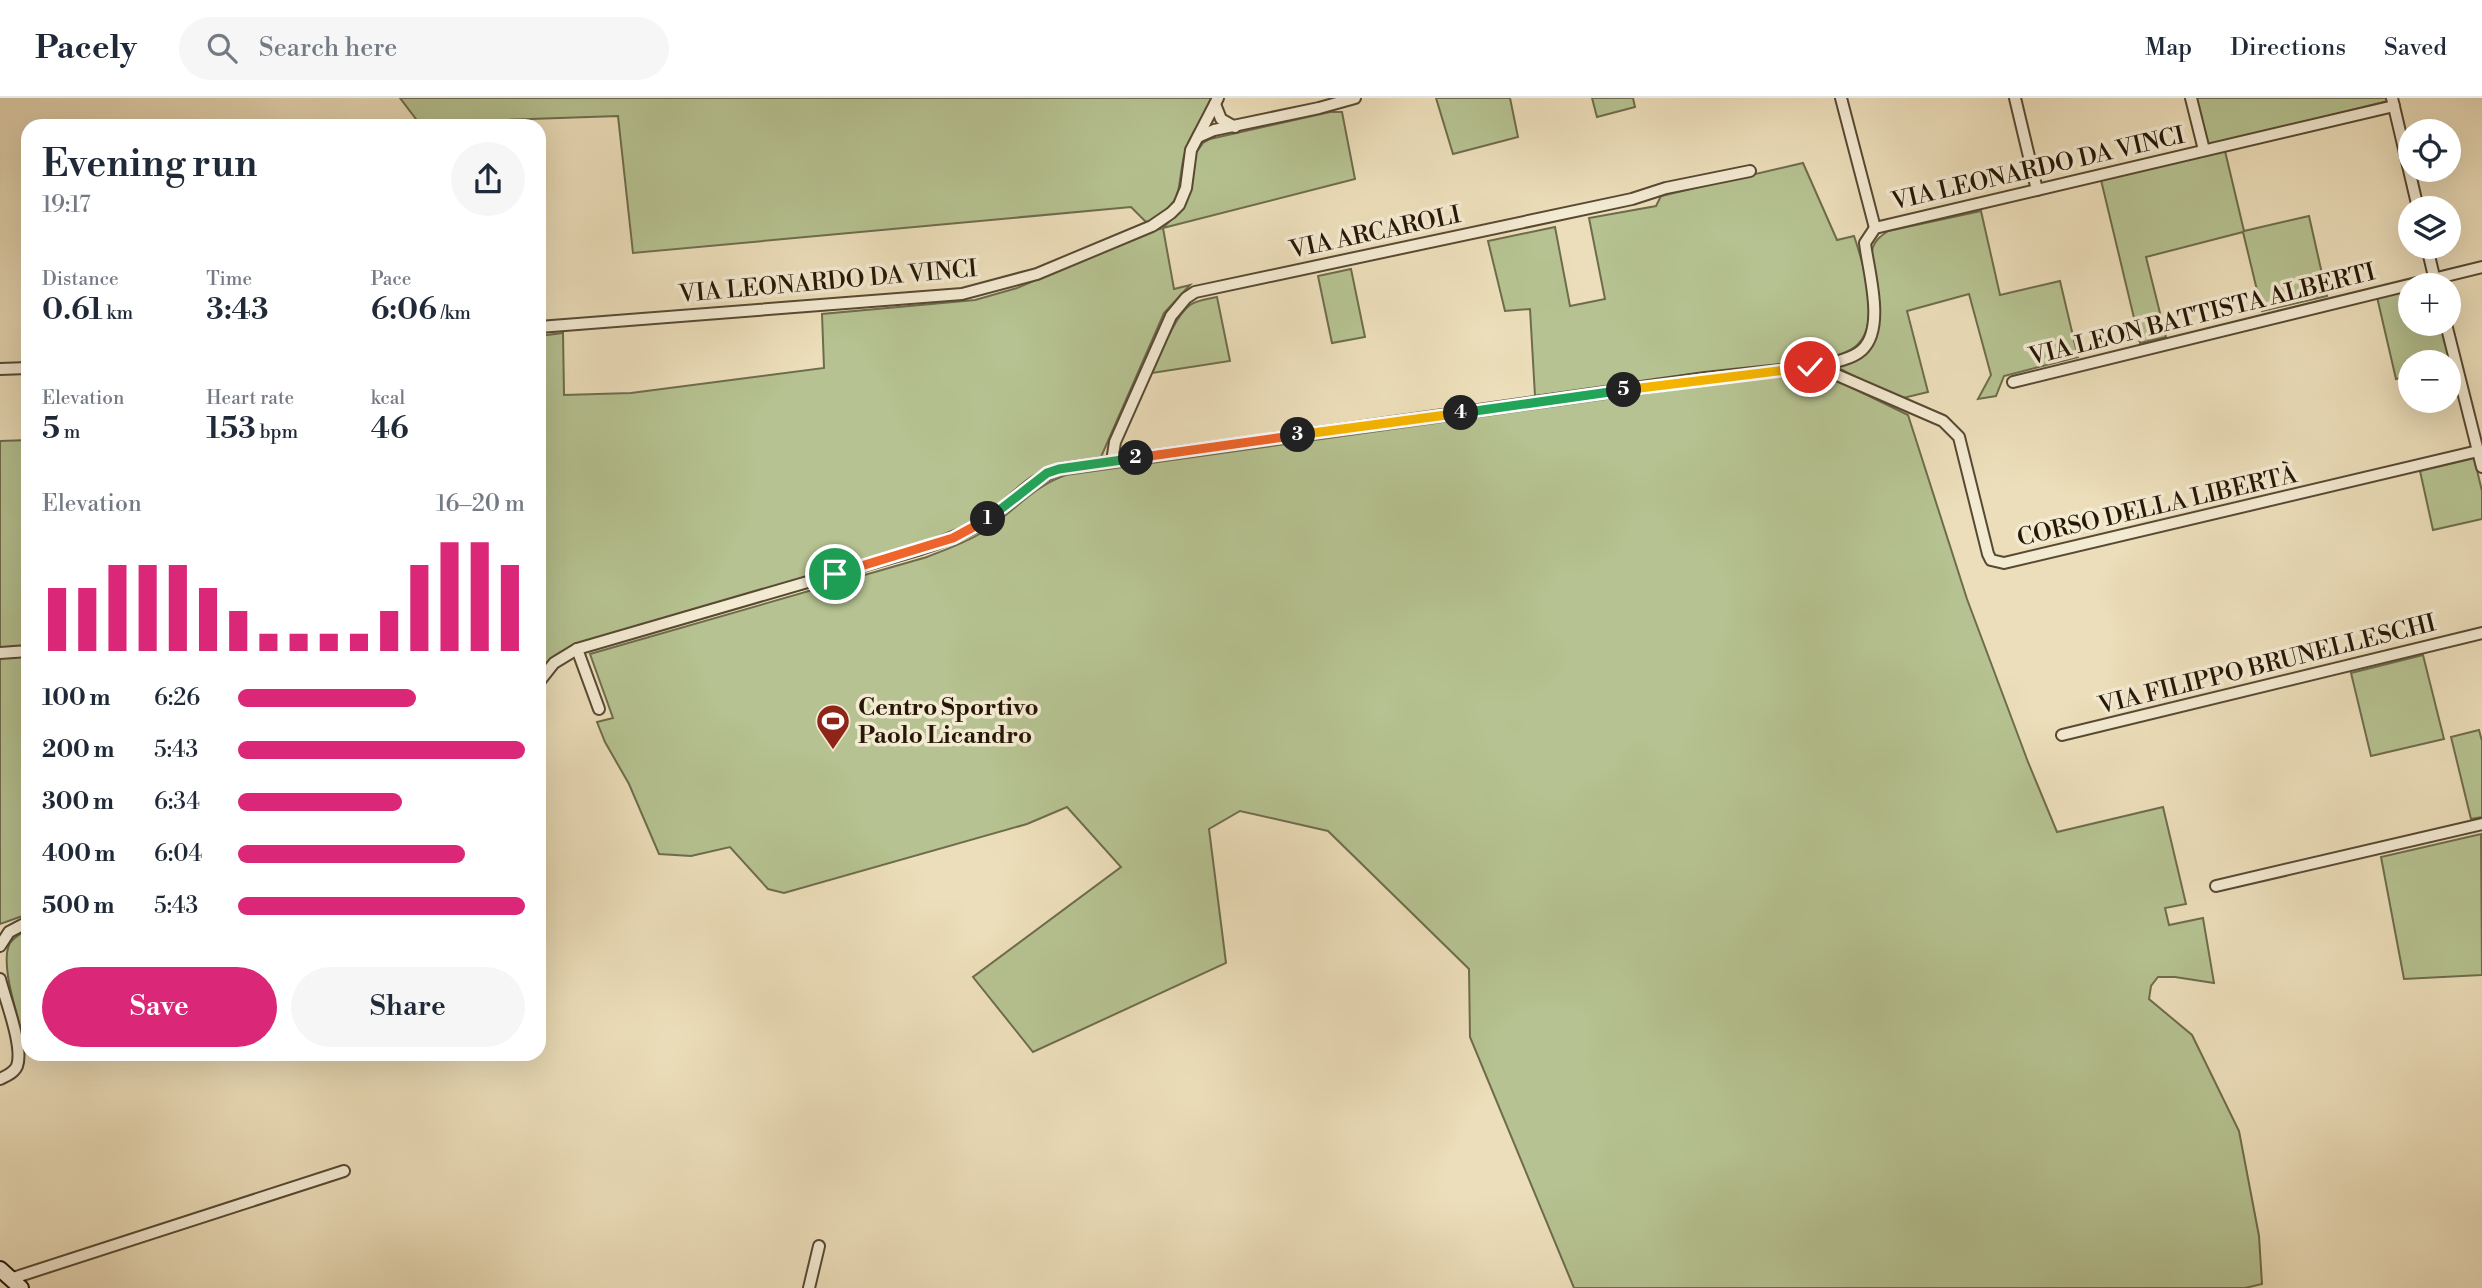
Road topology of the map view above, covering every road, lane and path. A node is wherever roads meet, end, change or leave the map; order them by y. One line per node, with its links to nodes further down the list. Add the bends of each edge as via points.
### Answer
1 (1355, 98): 7 (street)
2 (1841, 98): 13 (street)
3 (2015, 98): 11 (street)
4 (2191, 98): 9 (street)
5 (1216, 101): 7 (street, via 1221,119); 8 (street, VIA LEONARDO DA VINCI)
6 (2393, 102): 9 (street, VIA LEONARDO DA VINCI); 12 (street)
7 (1235, 127): 8 (street)
8 (1198, 137): 17 (street, VIA LEONARDO DA VINCI, via 1179,205 1152,226 1037,274 962,294)
9 (2204, 150): 11 (street, VIA LEONARDO DA VINCI)
10 (1750, 171): 24 (street, VIA ARCAROLI, via 1195,292 1171,316 1115,442)
11 (2036, 190): 13 (street, VIA LEONARDO DA VINCI)
12 (2415, 196)
13 (1875, 228): 19 (street, VIA LEONARDO DA VINCI, via 1864,243 1874,300 1872,328 1863,349)
14 (2482, 267): 15 (street, VIA LEON BATTISTA ALBERTI)
15 (2461, 274)
16 (2398, 291): 22 (street, VIA LEON BATTISTA ALBERTI)
17 (546, 326)
18 (2449, 336): 23 (street)
19 (1810, 367): 23 (street, CORSO DELLA LIBERTÀ, via 1942,421 1959,437 1988,554 1991,560 2004,563); 24 (street)
20 (21, 368): 21 (street)
21 (0, 369)
22 (2013, 382)
23 (2478, 451): 25 (street)
24 (1112, 461): 27 (street, via 1047,473 975,527 921,549)
25 (2482, 467)
26 (2482, 633): 32 (street, VIA FILIPPO BRUNELLESCHI)
27 (577, 649): 30 (street); 31 (street)
28 (21, 652): 29 (street)
29 (0, 653)
30 (546, 673)
31 (599, 709)
32 (2063, 736)
33 (2482, 824): 34 (street)
34 (2216, 886)
35 (21, 926): 36 (street, via 9,932)
36 (0, 946)
37 (0, 979): 38 (street, via 18,1052 17,1066)
38 (0, 1079)
39 (344, 1171): 41 (street)
40 (819, 1246): 42 (street)
41 (10, 1279)
42 (809, 1288)

